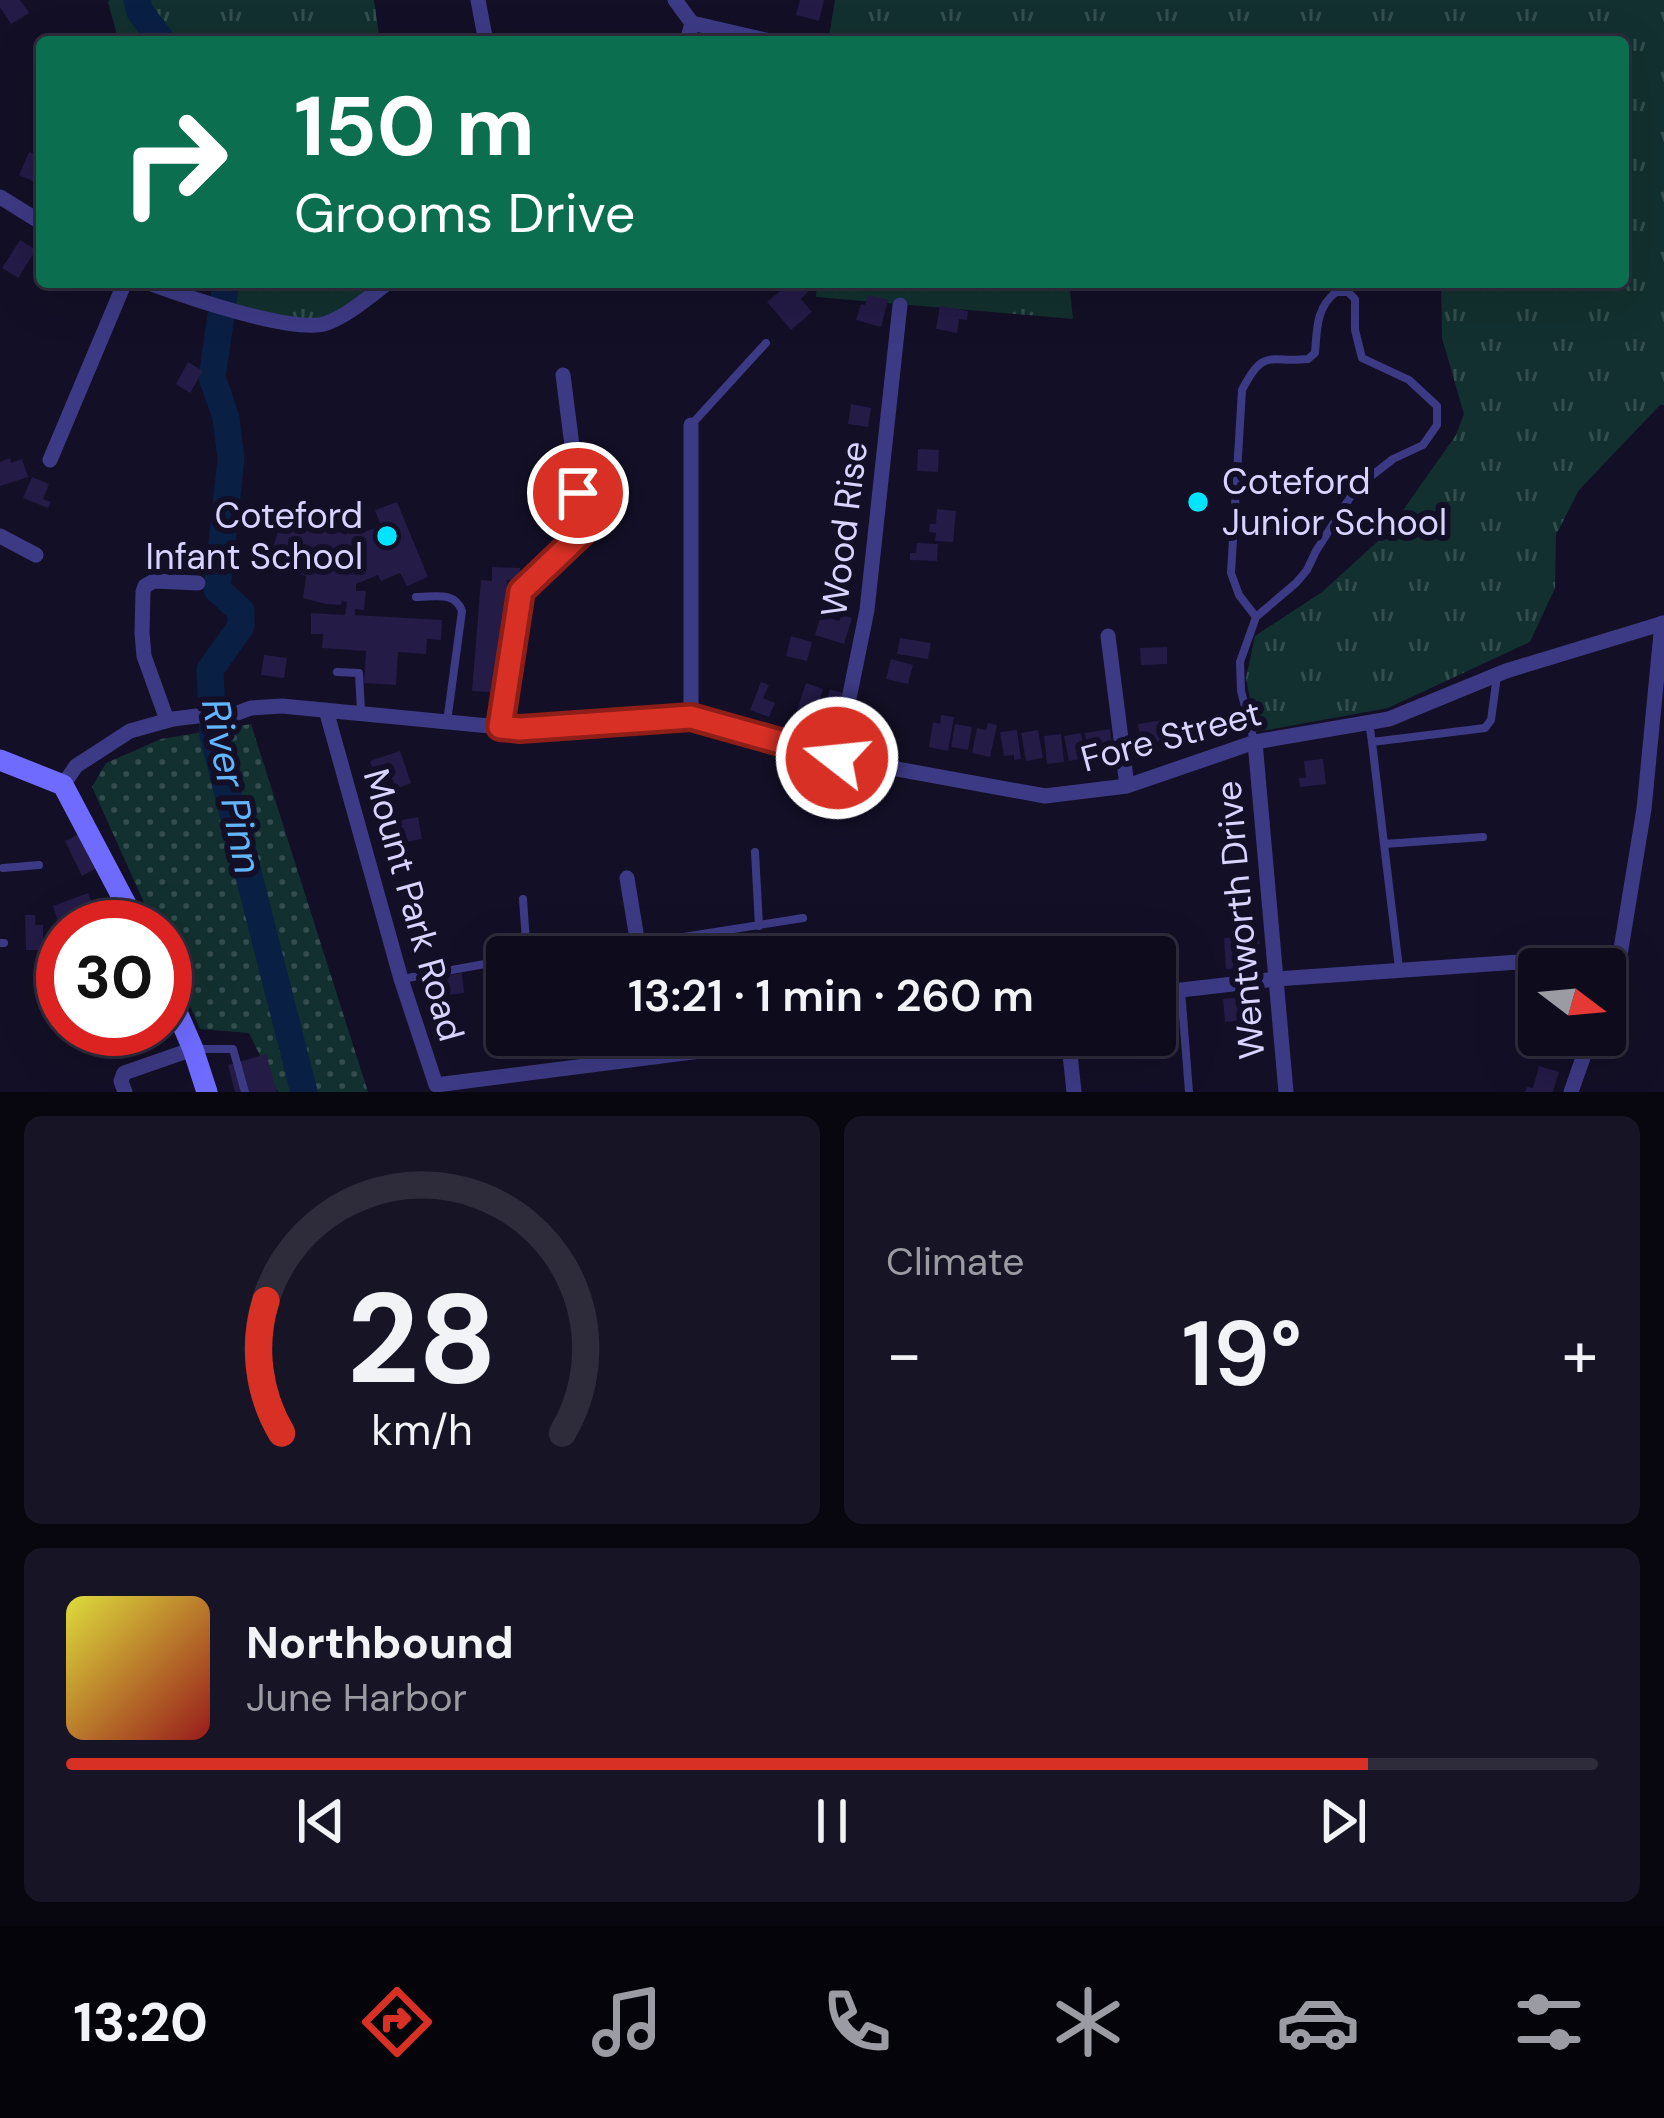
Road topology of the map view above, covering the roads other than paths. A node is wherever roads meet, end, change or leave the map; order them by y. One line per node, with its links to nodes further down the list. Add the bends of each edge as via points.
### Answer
1 (478, 0): 4 (street)
2 (675, 0): 3 (street)
3 (692, 23): 5 (street); 6 (street)
4 (485, 36)
5 (689, 36)
6 (749, 36)
7 (0, 197): 8 (street)
8 (36, 219)
9 (122, 288): 16 (street)
10 (165, 288): 11 (street, via 300,325 325,324)
11 (381, 288)
12 (900, 305): 35 (street, Wood Rise, via 866,610)
13 (766, 343): 15 (lane)
14 (563, 375): 32 (street, via 583,532 521,591)
15 (692, 425): 28 (street)
16 (50, 460)
17 (0, 536): 18 (street)
18 (35, 555)
19 (198, 583): 29 (street, via 154,581 143,592 145,656)
20 (416, 597): 30 (lane, via 452,596 462,611)
21 (1256, 617): 21 (lane, via 1307,570 1356,488 1423,445 1437,425 1437,406 1409,380 1362,358 1348,292 1323,305 1315,353 1263,361 1242,390 1231,573); 33 (lane, via 1240,662)
22 (1663, 623): 25 (street, Fore Street); 52 (street)
23 (1108, 635): 38 (street)
24 (337, 672): 27 (lane, via 358,673)
25 (1497, 674): 31 (street, Fore Street); 34 (lane, via 1485,728)
26 (326, 710): 27 (street, Fore Street); 29 (street, Fore Street, via 282,706); 57 (street, Mount Park Road)
27 (361, 713): 30 (street, Fore Street)
28 (691, 717): 32 (street, Fore Street); 35 (street, Fore Street)
29 (167, 720): 37 (street, Fore Street, via 99,750)
30 (447, 722): 32 (street, Fore Street)
31 (1369, 722): 33 (street, Fore Street); 34 (lane)
32 (500, 727)
33 (1255, 742): 38 (street, Fore Street); 56 (street, Wentworth Drive)
34 (1372, 742): 40 (lane)
35 (837, 758): 38 (street, Fore Street, via 1045,796)
36 (0, 760): 37 (main road)
37 (63, 785): 46 (main road)
38 (1127, 786)
39 (1483, 837): 40 (lane)
40 (1384, 844): 55 (lane)
41 (755, 852): 48 (lane)
42 (39, 865): 43 (lane)
43 (3, 868)
44 (626, 878): 50 (street)
45 (523, 899): 49 (lane)
46 (124, 900)
47 (803, 918): 48 (lane)
48 (760, 926): 51 (lane)
49 (526, 936)
50 (636, 936)
51 (712, 936)
52 (1621, 948)
53 (1518, 961): 55 (street)
54 (486, 964): 57 (lane)
55 (1399, 969): 56 (street)
56 (1276, 979): 59 (street); 70 (street, Wentworth Drive)
57 (401, 980): 64 (street, Mount Park Road)
58 (1176, 989): 59 (street)
59 (1180, 989): 69 (lane)
60 (193, 1048): 65 (street, via 124,1073); 66 (main road); 67 (lane, via 233,1049)
61 (657, 1056): 64 (street, Mount Park Road)
62 (1071, 1056): 68 (street)
63 (1584, 1056): 71 (street)
64 (437, 1089)
65 (125, 1092)
66 (207, 1092)
67 (244, 1092)
68 (1075, 1092)
69 (1189, 1092)
70 (1286, 1092)
71 (1571, 1092)

